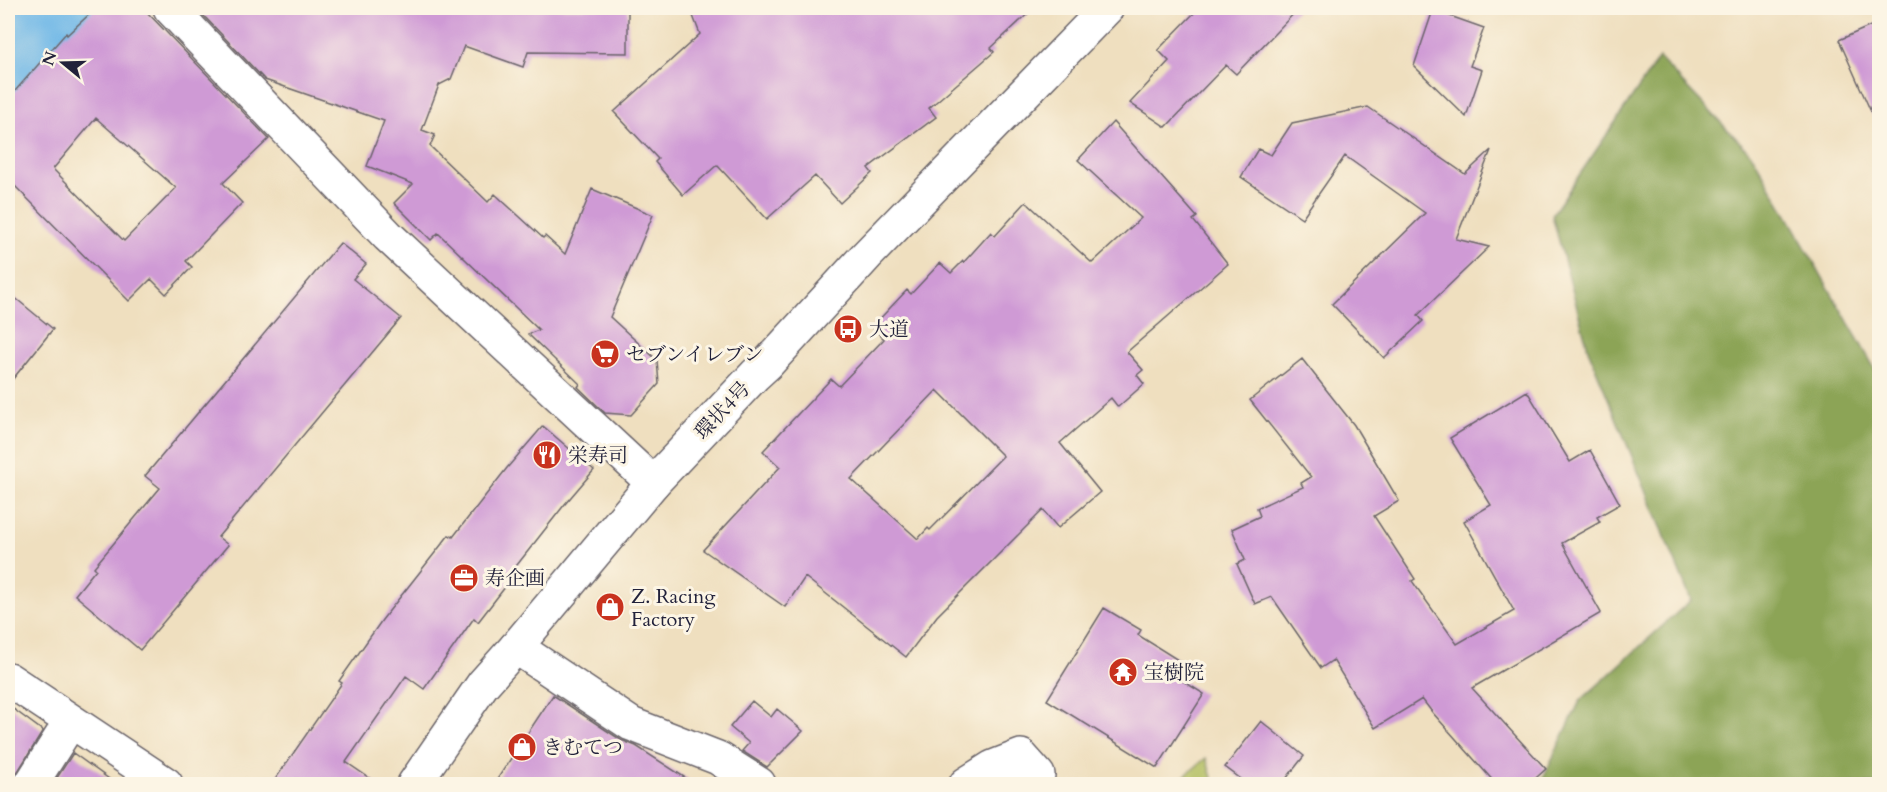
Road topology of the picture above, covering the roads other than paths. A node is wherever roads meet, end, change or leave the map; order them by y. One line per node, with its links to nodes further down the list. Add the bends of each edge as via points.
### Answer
1 (170, 8): 3 (street, via 388,236)
2 (1107, 8): 3 (street, 環状4号)
3 (653, 483): 4 (street, 環状4号)
4 (516, 647): 9 (street, 環状4号, via 483,684); 10 (street, via 630,724 718,758)
5 (8, 679): 6 (street)
6 (71, 721): 7 (street); 8 (street)
7 (31, 784)
8 (166, 784)
9 (414, 784)
10 (759, 784)
11 (966, 784): 12 (street, via 1021,756 1038,775)
12 (1027, 784)

